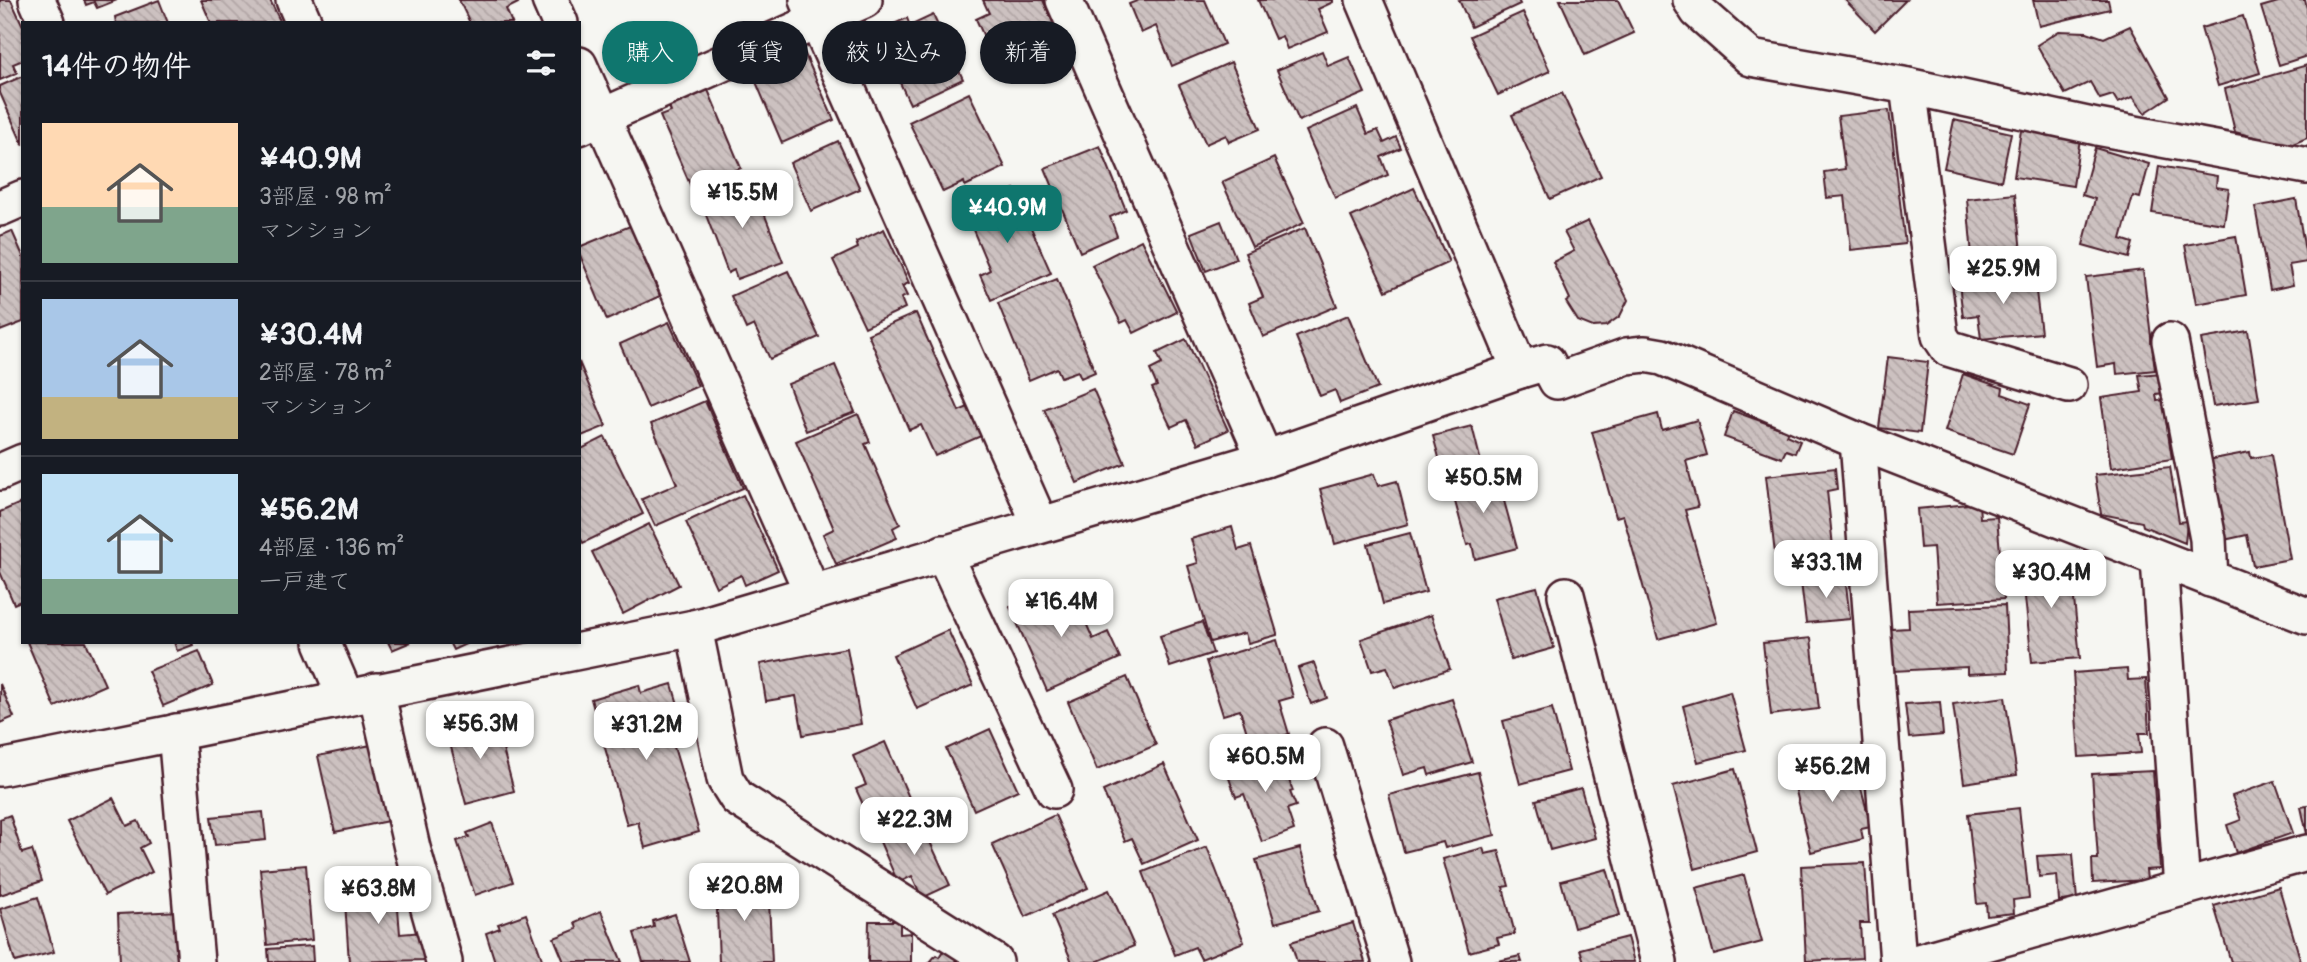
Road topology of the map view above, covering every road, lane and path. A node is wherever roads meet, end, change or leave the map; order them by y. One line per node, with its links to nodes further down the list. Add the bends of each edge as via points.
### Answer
1 (37, 0): 9 (street)
2 (294, 0): 10 (street)
3 (550, 0): 11 (street)
4 (864, 0): 8 (street)
5 (1064, 0): 22 (street)
6 (1364, 0): 19 (street)
7 (1690, 0): 13 (street, via 1751,58)
8 (813, 11): 14 (street); 25 (street)
9 (46, 21)
10 (303, 21)
11 (559, 21)
12 (581, 74): 14 (street)
13 (1908, 86): 15 (street); 20 (street, via 1940,336 1948,348)
14 (591, 121): 29 (street)
15 (2307, 166)
16 (21, 199): 17 (street)
17 (0, 208)
18 (2169, 341): 28 (street, via 2208,539)
19 (1520, 370): 21 (street, via 1547,362 1557,381 1628,356 1662,357); 22 (street)
20 (2069, 385)
21 (1858, 441): 27 (street); 47 (street)
22 (1265, 459): 25 (street)
23 (21, 463): 24 (street)
24 (0, 472)
25 (1040, 524): 26 (street)
26 (943, 553): 29 (street); 39 (street)
27 (2160, 560): 28 (street); 41 (street)
28 (2210, 579): 31 (street)
29 (813, 592): 32 (street)
30 (1566, 595): 46 (street)
31 (2307, 616)
32 (694, 628): 34 (street); 44 (street, via 725,779 737,798)
33 (324, 644): 35 (street)
34 (581, 646): 35 (street)
35 (361, 694): 36 (street); 43 (street)
36 (176, 732): 38 (street); 42 (street)
37 (1325, 746): 45 (street)
38 (0, 768)
39 (1054, 790)
40 (2306, 858): 41 (street)
41 (2182, 888): 48 (street)
42 (196, 962)
43 (444, 962)
44 (995, 962)
45 (1391, 962)
46 (1659, 962)
47 (1898, 962)
48 (1918, 962)

